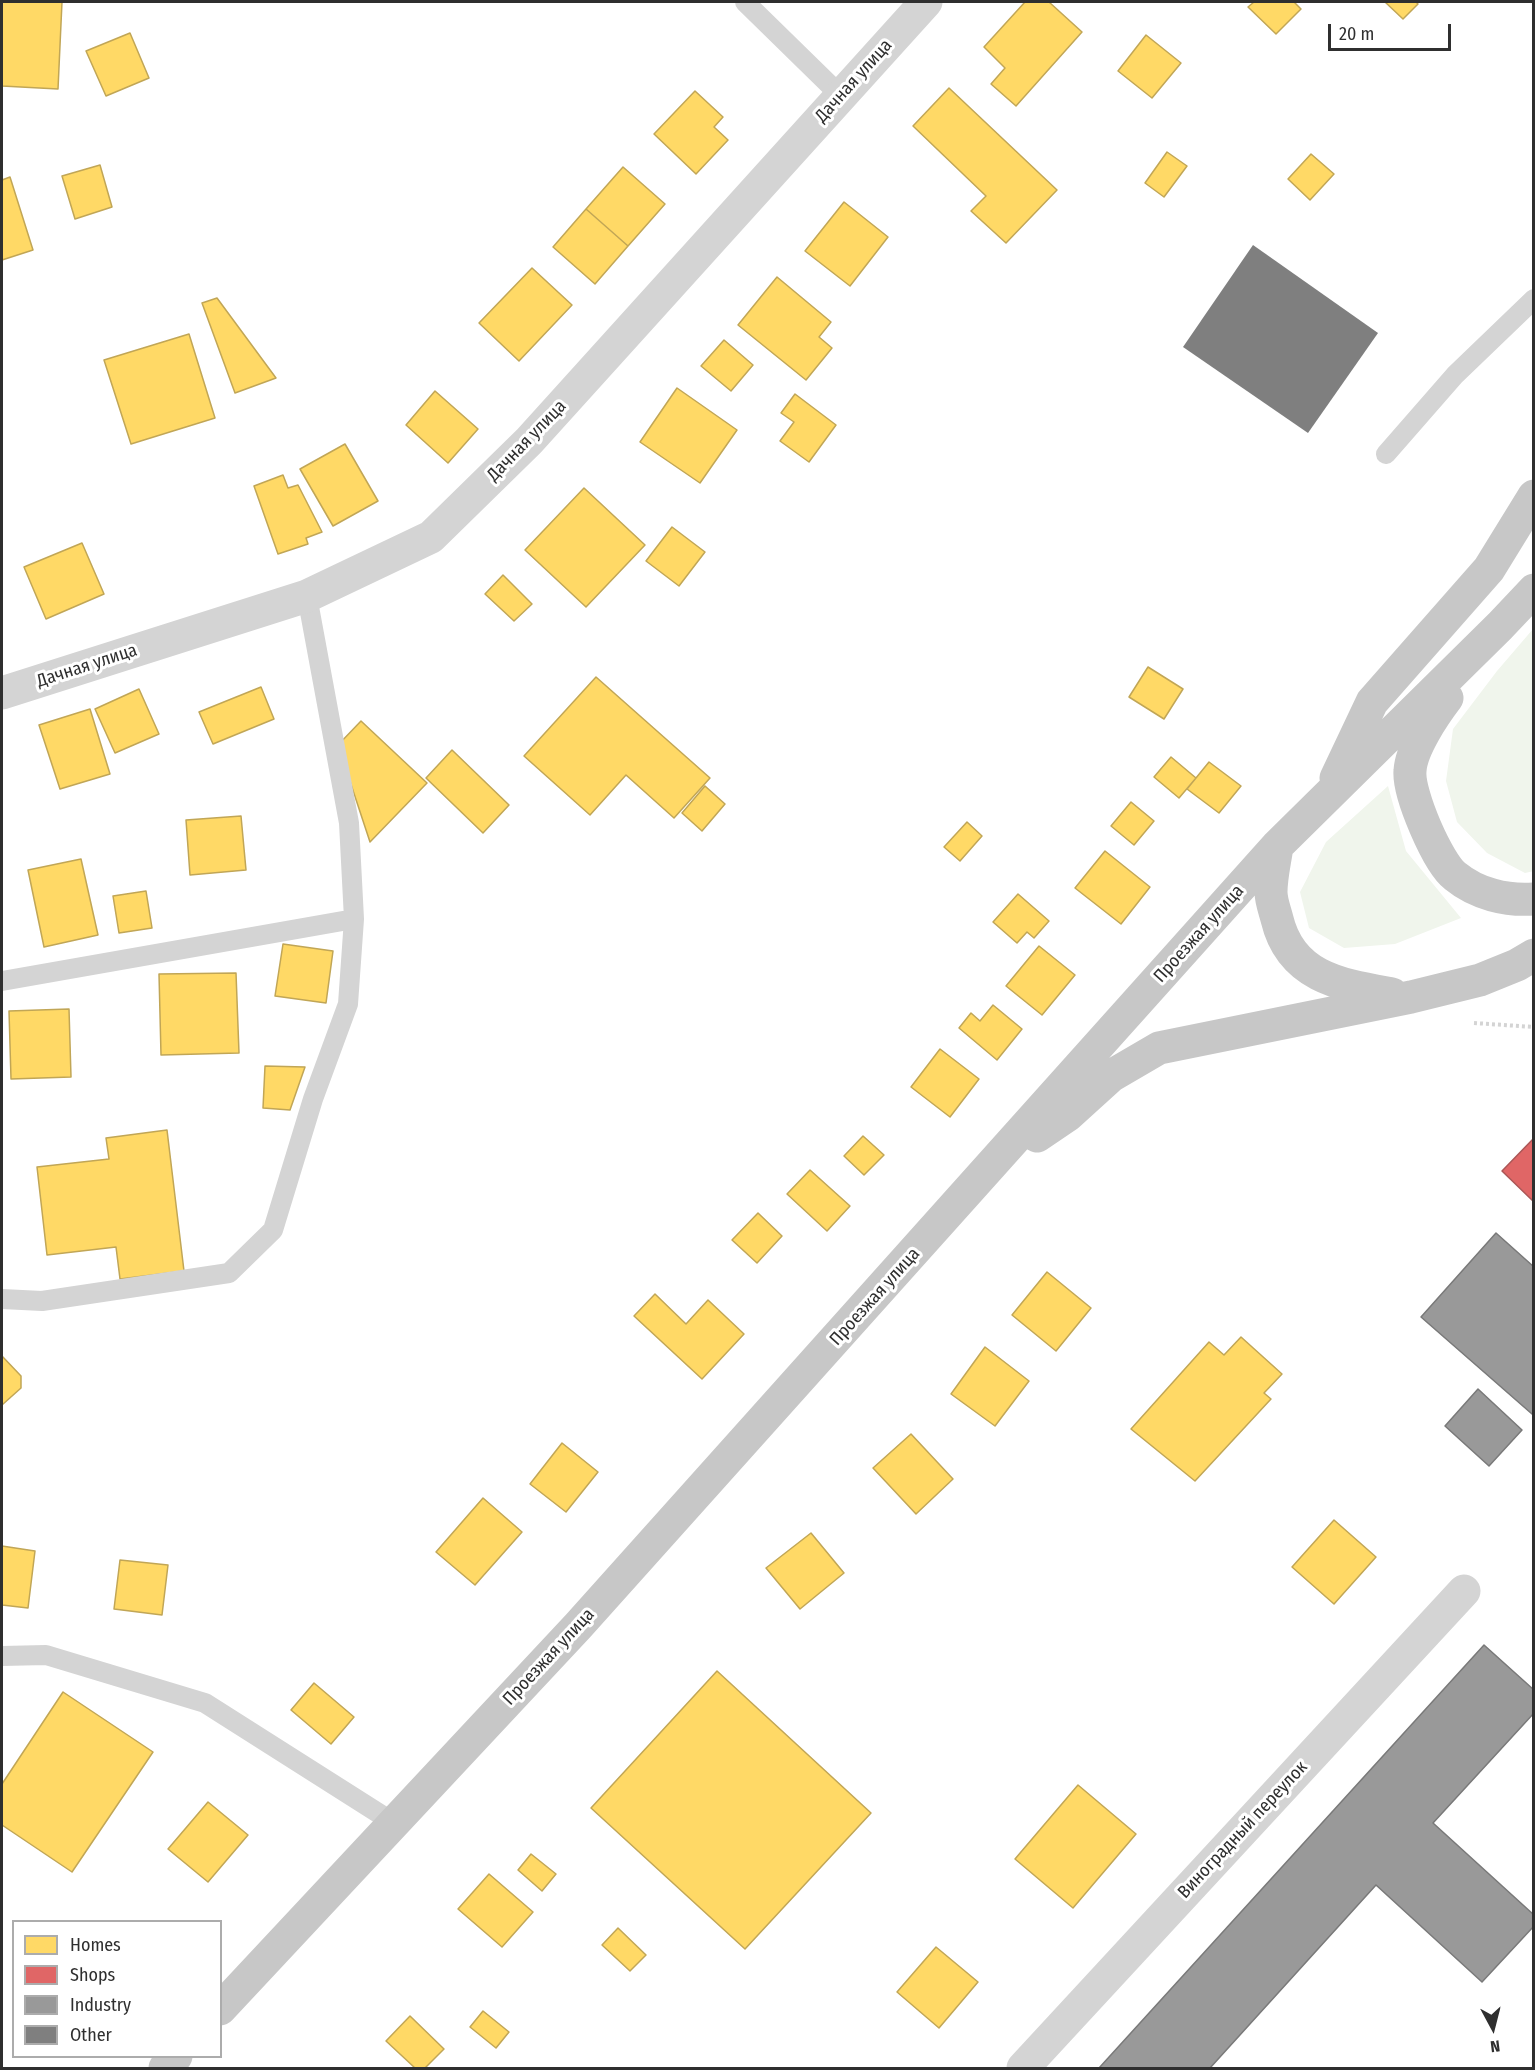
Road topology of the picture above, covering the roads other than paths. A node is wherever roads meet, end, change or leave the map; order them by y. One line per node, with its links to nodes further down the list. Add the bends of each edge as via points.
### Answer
1 (745, 2): 3 (lane)
2 (926, 2): 3 (street, Дачная улица)
3 (840, 96): 8 (street, Дачная улица, via 529,441 431,537)
4 (1533, 299): 5 (lane, via 1455,375)
5 (1386, 454)
6 (1533, 496): 11 (main road, via 1489,568 1372,702)
7 (1533, 590): 9 (main road, Проезжая улица)
8 (307, 596): 10 (street, Дачная улица); 14 (lane, via 349,823)
9 (1500, 626): 11 (main road, Проезжая улица); 13 (main road, via 1419,741 1410,771 1424,826 1454,875 1485,894)
10 (2, 693)
11 (1324, 802): 12 (main road, Проезжая улица)
12 (1277, 846): 17 (main road, via 1271,894 1280,931 1299,962 1346,986); 18 (main road, Проезжая улица)
13 (1533, 899)
14 (354, 919): 16 (lane); 19 (lane, via 348,1004 313,1099 273,1230 229,1273 42,1301)
15 (1533, 955): 17 (main road, via 1480,980)
16 (2, 981)
17 (1411, 997): 18 (main road, via 1159,1048 1111,1076 1068,1114)
18 (991, 1167): 22 (main road, Проезжая улица, via 578,1626)
19 (2, 1299)
20 (1464, 1591): 24 (street, Виноградный переулок)
21 (2, 1656): 22 (lane, via 46,1655 205,1702)
22 (394, 1823): 23 (main road, Проезжая улица)
23 (222, 2007)
24 (1023, 2068)

